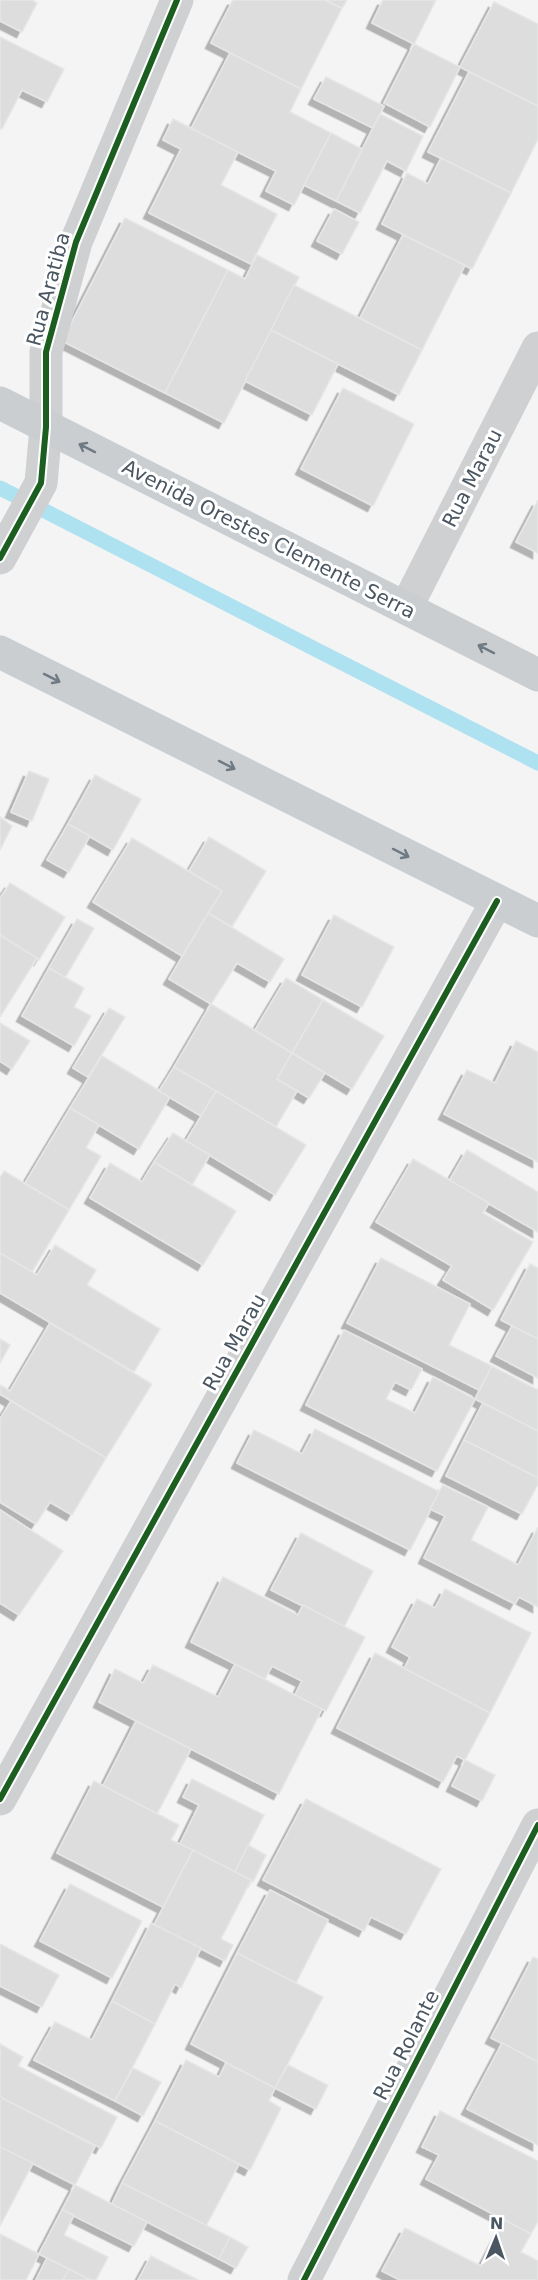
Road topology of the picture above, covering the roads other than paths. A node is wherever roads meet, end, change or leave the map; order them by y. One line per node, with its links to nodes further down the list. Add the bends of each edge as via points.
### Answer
1 (177, 0): 4 (street, Rua Aratiba, via 76,242 46,352)
2 (538, 348): 6 (street, Rua Marau)
3 (0, 403): 4 (main road, Avenida Orestes Clemente Serra)
4 (46, 427): 5 (street, Rua Aratiba, via 41,483); 6 (main road, Avenida Orestes Clemente Serra, one-way to 4)
5 (0, 558)
6 (406, 608): 8 (main road, Avenida Orestes Clemente Serra, one-way to 6)
7 (0, 652): 9 (main road, one-way to 9)
8 (538, 675)
9 (497, 901): 10 (main road); 11 (street, Rua Marau)
10 (538, 921)
11 (0, 1799)
12 (538, 1825): 13 (street, Rua Rolante)
13 (304, 2280)

